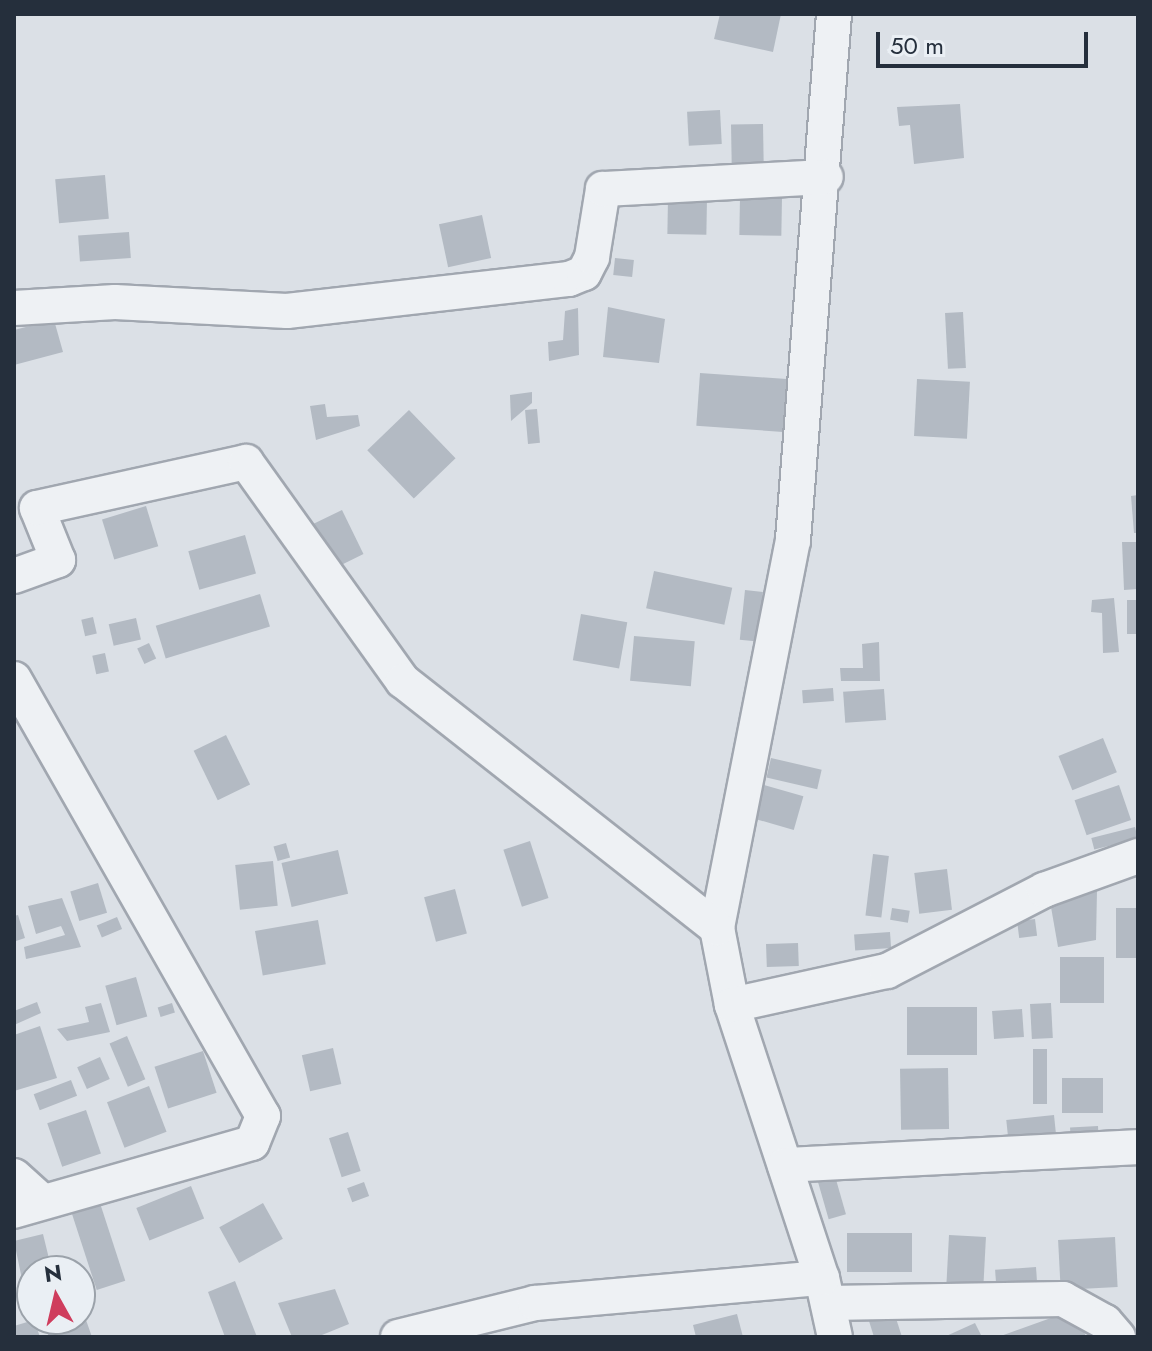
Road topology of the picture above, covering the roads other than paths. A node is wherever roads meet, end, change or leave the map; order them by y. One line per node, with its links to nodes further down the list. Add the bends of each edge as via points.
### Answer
1 (834, 14): 2 (street)
2 (826, 177): 3 (street, via 603,189 592,257 584,273 569,279 287,311 115,302); 7 (street, via 793,540)
3 (14, 308)
4 (14, 576): 7 (street, via 58,560 37,508 246,462 403,681)
5 (14, 679): 12 (street, via 263,1116 252,1143)
6 (1138, 856): 8 (street, via 1044,890 887,971)
7 (717, 928): 8 (street)
8 (732, 1005): 10 (street)
9 (1138, 1147): 10 (street)
10 (785, 1165): 13 (street)
11 (14, 1176): 12 (street)
12 (28, 1206)
13 (825, 1291): 14 (street, via 535,1303); 15 (street); 16 (street, via 1063,1299 1105,1322)
14 (398, 1337)
15 (835, 1337)
16 (1118, 1337)

